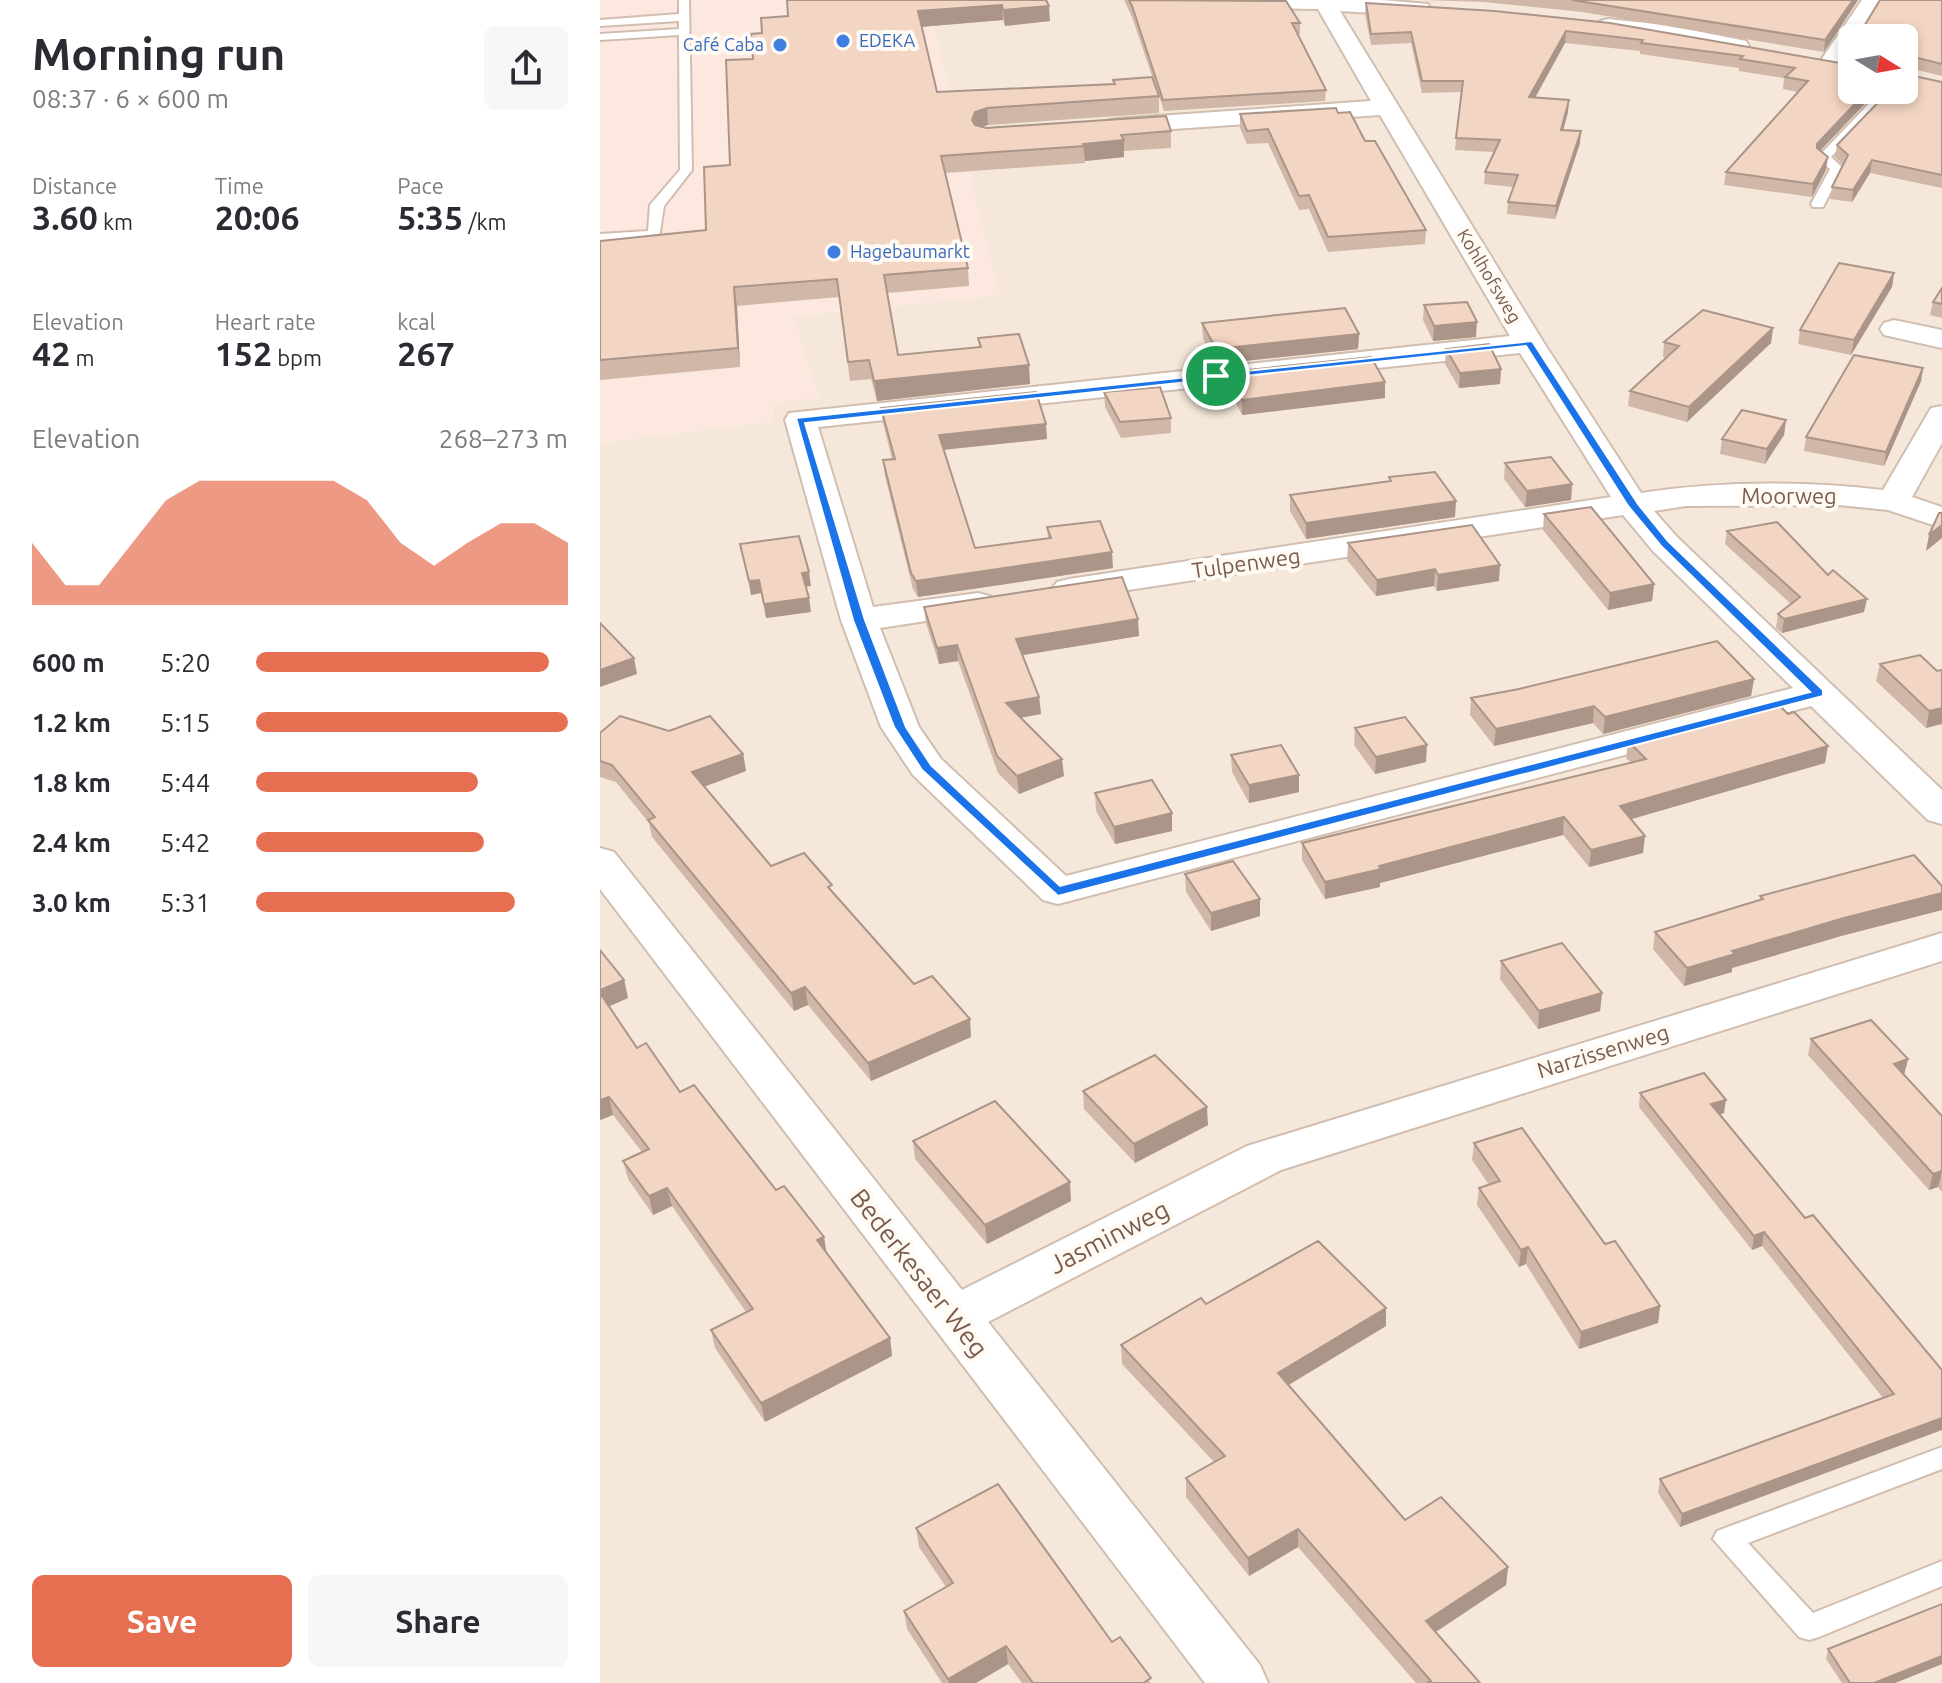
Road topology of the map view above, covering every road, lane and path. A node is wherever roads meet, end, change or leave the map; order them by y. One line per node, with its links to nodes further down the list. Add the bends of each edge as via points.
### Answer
1 (684, 0): 8 (lane)
2 (1202, 0): 3 (street)
3 (1324, 1): 5 (street); 13 (street, Kohlhofsweg)
4 (1871, 3): 11 (street)
5 (1435, 10)
6 (600, 23): 8 (lane)
7 (1586, 23): 10 (street)
8 (684, 24): 9 (lane); 16 (lane, via 686,170 657,205 654,235)
9 (600, 37)
10 (1756, 49)
11 (1833, 64)
12 (1875, 104): 15 (lane, via 1823,158 1837,168)
13 (1386, 107): 14 (street); 19 (street, Kohlhofsweg)
14 (1084, 128)
15 (1818, 204)
16 (600, 238)
17 (1894, 329): 18 (street)
18 (1942, 339)
19 (1529, 343): 22 (street, Kohlhofsweg); 24 (street, via 800,420)
20 (1942, 415): 21 (street)
21 (1893, 501): 22 (street, Moorweg, via 1839,495 1686,496); 23 (street, Moorweg)
22 (1633, 506): 24 (street, Tulpenweg); 25 (street, Kohlhofsweg, via 1665,544)
23 (1942, 518)
24 (859, 620): 25 (street, via 900,727 927,767 1058,891)
25 (1819, 693): 26 (street, Kohlhofsweg)
26 (1942, 812)
27 (600, 861): 30 (street, Bederkesaer Weg)
28 (1942, 947): 29 (street, Narzissenweg)
29 (1264, 1158): 30 (street, Jasminweg)
30 (954, 1317): 33 (street, Bederkesaer Weg)
31 (1942, 1458): 32 (lane, via 1727,1539 1809,1628)
32 (1942, 1573)
33 (1239, 1683)

